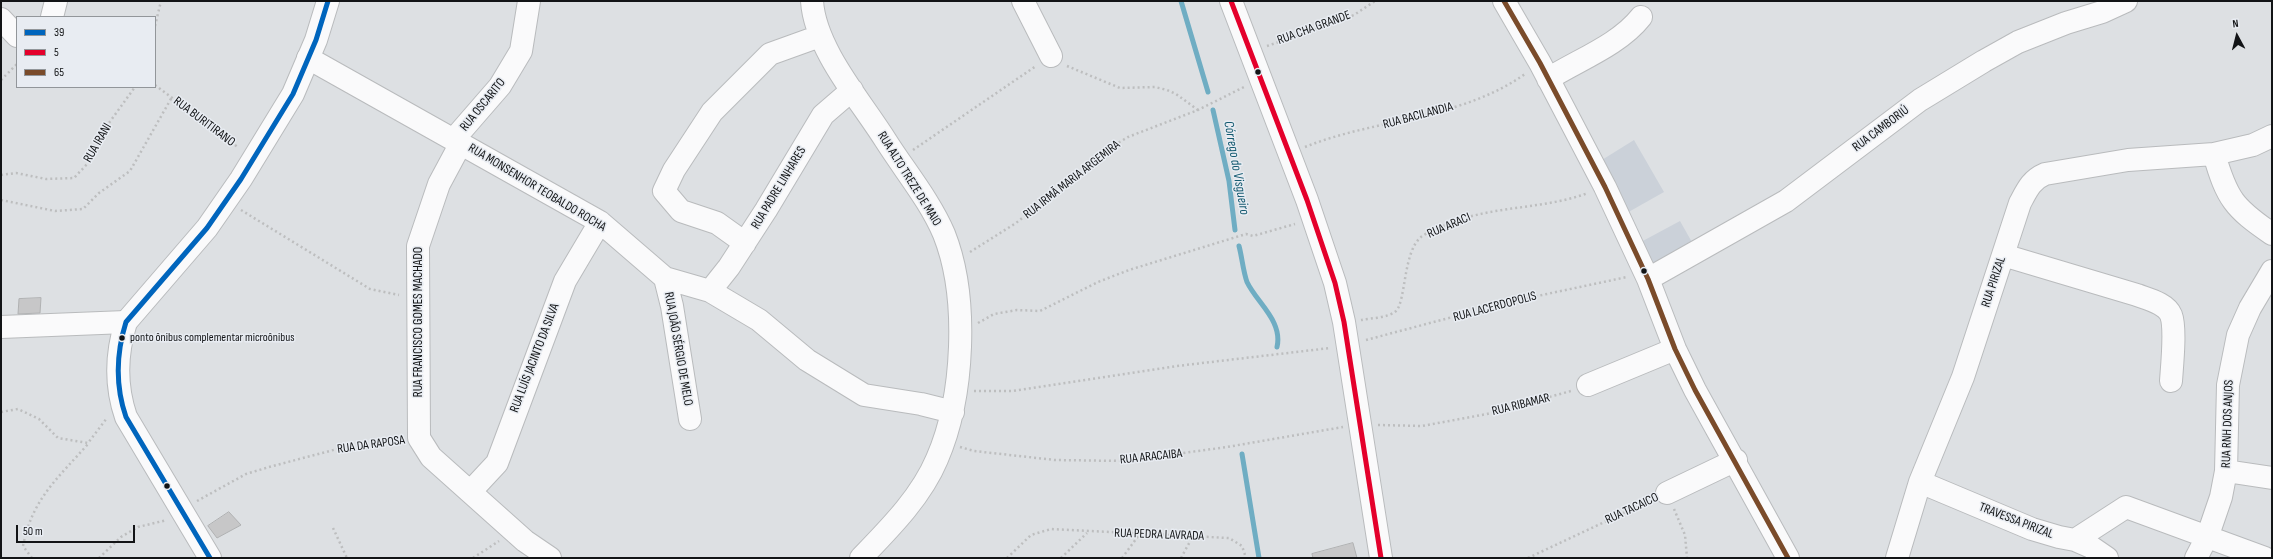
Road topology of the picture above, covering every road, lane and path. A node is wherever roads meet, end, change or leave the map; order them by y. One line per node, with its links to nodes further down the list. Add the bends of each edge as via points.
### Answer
1 (161, 1): 13 (path)
2 (328, 1): 18 (street)
3 (529, 1): 29 (street, RUA OSCARITO, via 521,51 500,86)
4 (812, 1): 15 (street, RUA ALTO TREZE DE MAIO, via 813,16)
5 (1023, 1): 17 (street)
6 (1231, 1): 16 (street)
7 (1374, 1): 16 (path, RUA CHA GRANDE, via 1354,15)
8 (1504, 1): 20 (street)
9 (2126, 1): 10 (street, RUA CAMBORIÚ)
10 (2100, 7): 45 (street, RUA CAMBORIÚ, via 2018,42 1984,61 1920,100 1786,201)
11 (1641, 17): 20 (street, via 1631,29 1612,43)
12 (1, 19): 14 (street)
13 (156, 22)
14 (16, 35)
15 (820, 36): 25 (street, RUA ALTO TREZE DE MAIO); 41 (street, via 770,54 712,112 664,190 681,211 718,223)
16 (1252, 52): 21 (street)
17 (1051, 56): 27 (path, via 1091,77 1120,88 1167,90); 33 (path)
18 (308, 58): 29 (street, RUA MONSENHOR TEOBALDO ROCHA); 32 (street, via 293,94)
19 (16, 65): 22 (path)
20 (1544, 71): 30 (path, RUA BACILANDIA, via 1523,76 1456,107 1403,122 1332,136); 35 (street)
21 (1262, 77): 27 (path, RUA IRMÃ MARIA ARGEMIRA); 30 (street)
22 (1, 80)
23 (156, 86): 26 (path, RUA BURITIRANO)
24 (134, 88): 34 (path, RUA IRANI, via 102,134 90,162 74,178 46,180 16,173)
25 (852, 90): 33 (street, RUA ALTO TREZE DE MAIO); 41 (street, RUA PADRE LINHARES, via 823,115)
26 (172, 97): 32 (path, RUA BURITIRANO); 36 (path, via 130,172 99,193 83,209 55,211)
27 (1198, 110): 43 (path, RUA IRMÃ MARIA ARGEMIRA, via 1128,137 1108,149 1016,223)
28 (2272, 136): 31 (street, RUA PIRIZAL, via 2253,144)
29 (458, 141): 39 (street, RUA MONSENHOR TEOBALDO ROCHA); 48 (street, RUA FRANCISCO GOMES MACHADO, via 439,184 418,246)
30 (1289, 154): 38 (street)
31 (2214, 154): 40 (street, via 2223,185 2241,211); 42 (street, RUA PIRIZAL, via 2128,160 2045,174 2036,178 2029,185 2020,203)
32 (253, 158): 37 (street)
33 (898, 161): 43 (street, RUA ALTO TREZE DE MAIO, via 931,209 944,234)
34 (1, 175)
35 (1605, 187): 45 (street); 50 (path, RUA ARACI, via 1566,199 1486,212 1458,219 1440,227 1421,237 1415,245 1405,273 1399,306 1395,312)
36 (1, 200)
37 (226, 200): 48 (path, via 370,289); 49 (street, via 207,228)
38 (1314, 219): 50 (street, via 1335,282); 51 (path, via 1253,236 1246,234 1136,268 1098,282 1040,311 1016,310 994,314 981,322)
39 (600, 222): 46 (street, RUA MONSENHOR TEOBALDO ROCHA); 70 (street, RUA LUÍS JACINTO DA SILVA, via 565,281 496,463)
40 (2272, 234)
41 (745, 243): 47 (street, RUA PADRE LINHARES)
42 (2003, 254): 55 (street, via 2137,295 2165,308 2171,315 2173,339); 69 (street, RUA PIRIZAL, via 1963,377)
43 (952, 263): 51 (street, RUA ALTO TREZE DE MAIO)
44 (2272, 271): 67 (street, RUA RNH DOS ANJOS, via 2250,308 2238,335 2228,385)
45 (1646, 275): 53 (path, RUA LACERDOPOLIS, via 1509,302); 54 (street)
46 (665, 278): 47 (street, RUA MONSENHOR TEOBALDO ROCHA); 61 (street, RUA JOÃO SÉRGIO DE MELO, via 672,306)
47 (710, 291): 60 (street, RUA MONSENHOR TEOBALDO ROCHA, via 759,320 807,360 864,395)
48 (417, 298): 63 (street, RUA FRANCISCO GOMES MACHADO)
49 (126, 322): 52 (street); 58 (street, via 117,360)
50 (1344, 322): 53 (street)
51 (959, 326): 57 (street, RUA ALTO TREZE DE MAIO, via 960,369)
52 (1, 327)
53 (1348, 346): 57 (path, RUA LACERDOPOLIS, via 1177,366 1013,392); 62 (street)
54 (1675, 349): 56 (street); 66 (street)
55 (2171, 381)
56 (1588, 385): 62 (path, RUA RIBAMAR, via 1494,412 1422,426)
57 (956, 389): 60 (street, RUA ALTO TREZE DE MAIO)
58 (120, 402): 65 (path); 72 (street, via 126,417)
59 (1, 412): 65 (path, via 18,409 39,419 58,438)
60 (953, 412): 64 (street, RUA ALTO TREZE DE MAIO)
61 (690, 419)
62 (1359, 425): 64 (path, RUA ARACAIBA, via 1125,461 1055,460 974,451); 92 (street)
63 (419, 438): 70 (street, RUA DA RAPOSA, via 431,457); 72 (path, RUA DA RAPOSA, via 341,448 246,474)
64 (943, 442): 86 (street, RUA ALTO TREZE DE MAIO, via 937,459 900,517)
65 (88, 443): 80 (path, via 38,500 26,527 23,546)
66 (1736, 460): 71 (street, RUA TACAICO); 95 (street)
67 (2226, 471): 68 (street); 77 (street, RUA RNH DOS ANJOS, via 2221,497)
68 (2272, 478)
69 (1920, 482): 79 (street, TRAVESSA PIRIZAL, via 2032,529); 96 (street, RUA PIRIZAL)
70 (470, 492): 74 (street, RUA DA RAPOSA)
71 (1667, 493): 93 (path, RUA TACAICO); 94 (path, via 1685,535)
72 (183, 514): 81 (path, RUA DA RAPOSA, via 138,527); 82 (street)
73 (333, 528): 83 (path)
74 (514, 532): 84 (path); 85 (street, RUA DA RAPOSA)
75 (1087, 533): 76 (path, RUA PEDRA LAVRADA); 87 (path, RUA PEDRA LAVRADA, via 1044,530 1031,535); 88 (path)
76 (1139, 534): 78 (path, RUA PEDRA LAVRADA); 89 (path)
77 (2208, 535): 79 (street, via 2126,507); 98 (street, RUA RNH DOS ANJOS); 99 (street)
78 (1193, 536): 90 (path); 91 (path, RUA PEDRA LAVRADA, via 1220,537 1238,542)
79 (2075, 540): 97 (street, TRAVESSA PIRIZAL)
80 (32, 558)
81 (99, 558)
82 (210, 558)
83 (347, 558)
84 (473, 558)
85 (550, 558)
86 (861, 558)
87 (1007, 558)
88 (1061, 558)
89 (1122, 558)
90 (1181, 558)
91 (1246, 558)
92 (1381, 558)
93 (1528, 558)
94 (1687, 558)
95 (1788, 558)
96 (1897, 558)
97 (2107, 558)
98 (2196, 558)
99 (2265, 558)

